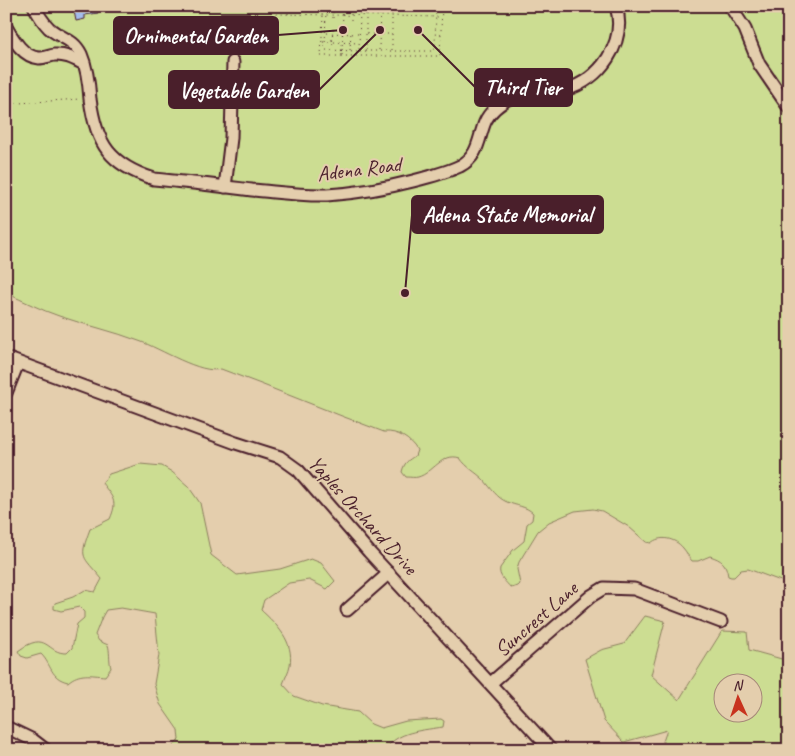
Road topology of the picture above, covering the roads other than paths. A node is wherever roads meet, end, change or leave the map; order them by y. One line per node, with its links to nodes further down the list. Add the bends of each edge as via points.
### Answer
1 (34, 6): 5 (street, Adena Road)
2 (616, 6): 10 (street, Adena Road, via 619,19 617,41 604,66 563,91 526,92 500,104 485,121 477,149 461,165 394,186 328,195)
3 (730, 6): 9 (street, via 759,64)
4 (6, 27): 6 (street, via 20,48 29,55)
5 (57, 34): 6 (street); 8 (street, Adena Road, via 76,46)
6 (47, 56): 8 (street, via 60,55)
7 (233, 62): 10 (street, via 231,138)
8 (84, 64): 10 (street, Adena Road, via 98,134 106,149 120,163 135,173 154,179)
9 (789, 108)
10 (225, 187)
11 (6, 358): 12 (street, Yaples Orchard Drive)
12 (18, 363): 13 (street); 14 (street, Yaples Orchard Drive, via 280,457 298,470)
13 (6, 393)
14 (389, 573): 15 (street); 17 (street, Yaples Orchard Drive)
15 (347, 610)
16 (721, 622): 17 (street, Suncrest Lane, via 634,589 604,588)
17 (491, 683): 20 (street, Yaples Orchard Drive)
18 (6, 727): 19 (street)
19 (46, 750)
20 (551, 750)

